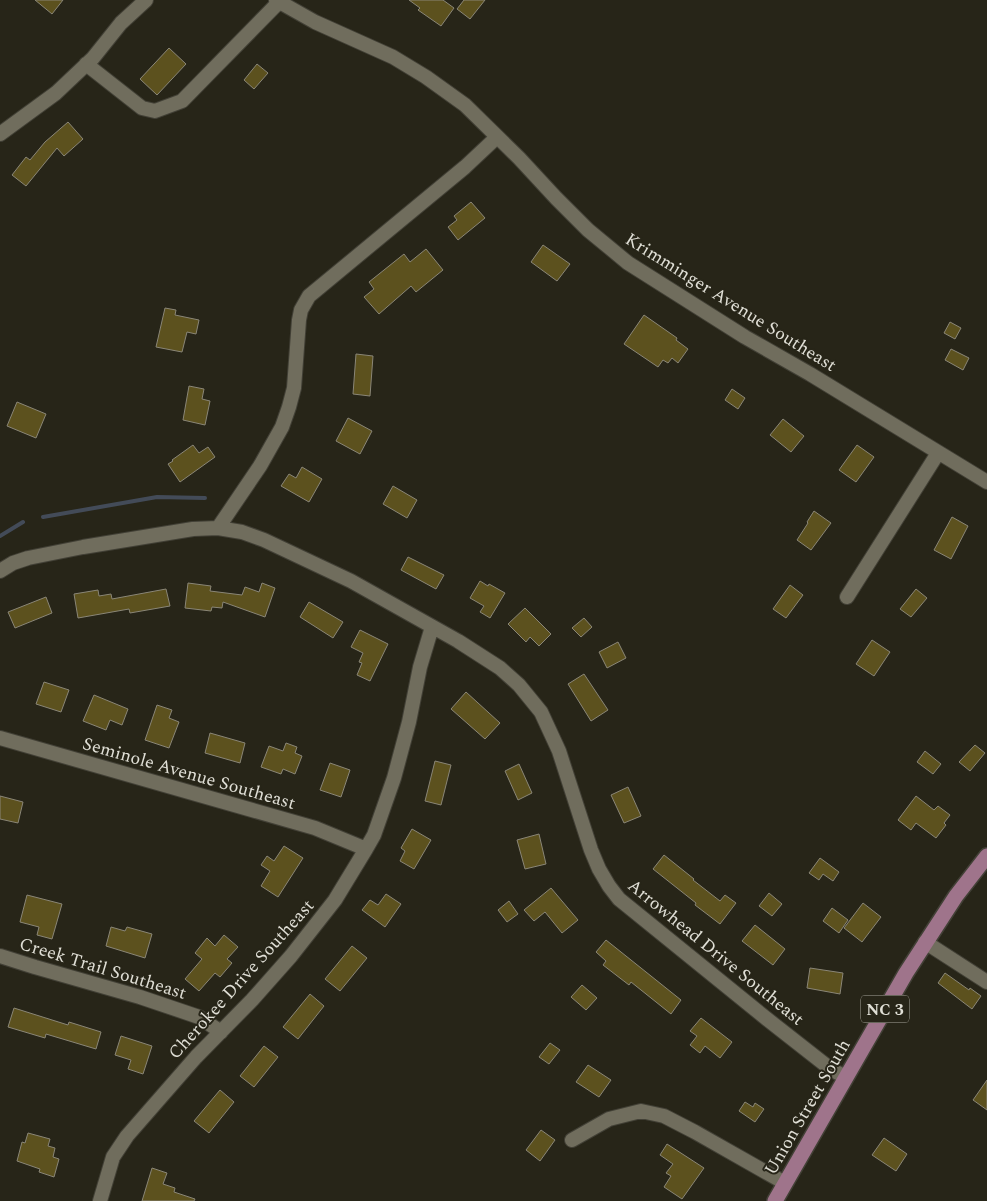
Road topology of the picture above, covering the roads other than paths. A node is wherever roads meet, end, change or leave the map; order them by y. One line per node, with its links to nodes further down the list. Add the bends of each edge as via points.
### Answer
1 (146, 0): 3 (street, via 121,23)
2 (278, 1): 3 (street, via 182,101 155,111 142,108); 5 (street, Krimminger Avenue Southeast, via 315,22 393,57 426,77 465,105)
3 (86, 64): 4 (street, via 56,93)
4 (0, 134)
5 (497, 137): 6 (street, Krimminger Avenue Southeast, via 588,230 628,263); 8 (street, via 309,296 301,310 294,388 282,426 260,466)
6 (938, 453): 7 (street, Krimminger Avenue Southeast); 10 (street)
7 (987, 482)
8 (218, 528): 9 (street, Arrowhead Drive Southeast, via 83,547 28,558); 11 (street, Arrowhead Drive Southeast, via 264,540 351,581)
9 (0, 571)
10 (847, 597)
11 (432, 626): 13 (street, Cherokee Drive Southeast, via 394,778); 19 (street, Arrowhead Drive Southeast, via 500,668 519,685 540,712 559,751 599,869 619,900 767,1020 832,1070)
12 (0, 738): 13 (street, Seminole Avenue Southeast, via 315,828)
13 (366, 849): 18 (street, Cherokee Drive Southeast, via 335,900 291,956)
14 (987, 856): 15 (main road, Union Street South / NC 3)
15 (925, 942): 17 (street); 19 (main road, Union Street South / NC 3)
16 (0, 956): 18 (street, Creek Trail Southeast, via 199,1017)
17 (987, 982)
18 (221, 1032): 22 (street, Cherokee Drive Southeast, via 127,1136 113,1157)
19 (846, 1077): 21 (main road, Union Street South / NC 3)
20 (572, 1140): 21 (street, via 609,1119 641,1111 664,1116)
21 (785, 1184): 23 (main road, Union Street South / NC 3)
22 (100, 1201)
23 (775, 1201)

